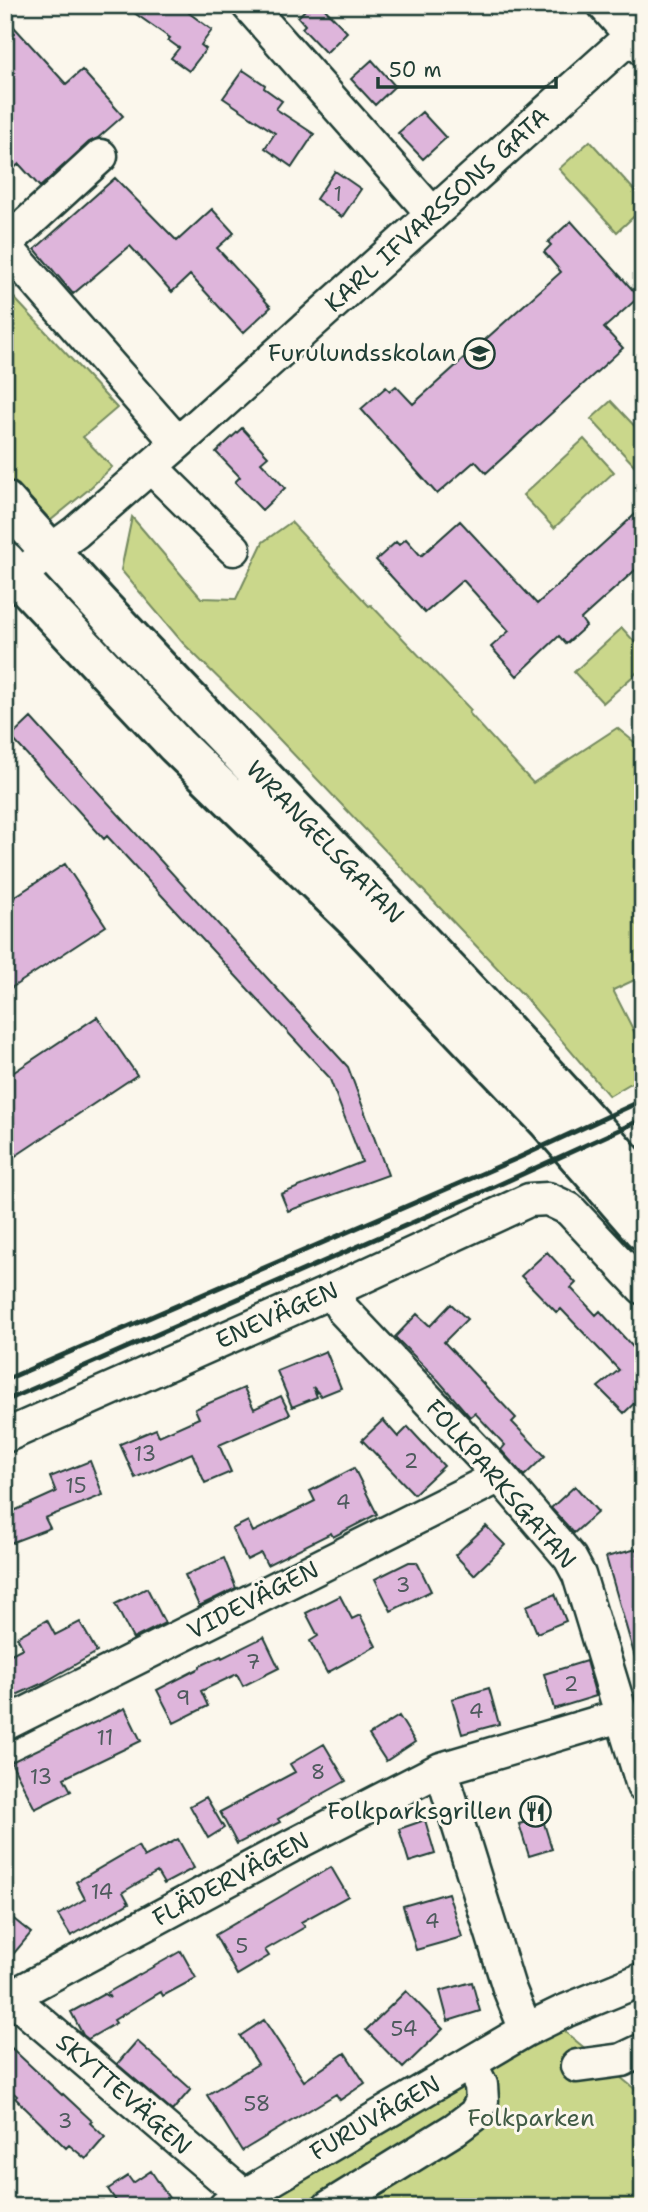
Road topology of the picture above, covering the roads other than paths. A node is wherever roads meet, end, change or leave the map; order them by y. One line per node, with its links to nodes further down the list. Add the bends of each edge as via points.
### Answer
1 (248, 5): 5 (street)
2 (604, 5): 3 (street)
3 (639, 35): 5 (street, KARL IFVARSSONS GATA)
4 (101, 156): 6 (street)
5 (432, 213): 7 (street, KARL IFVARSSONS GATA)
6 (5, 245): 7 (street)
7 (178, 443): 8 (street, KARL IFVARSSONS GATA)
8 (151, 467): 10 (street); 11 (street, KARL IFVARSSONS GATA)
9 (5, 501): 11 (main road, WRANGELSGATAN)
10 (234, 550)
11 (50, 551): 12 (street, KARL IFVARSSONS GATA); 13 (main road, WRANGELSGATAN, via 380,898)
12 (9, 575): 14 (main road, WRANGELSGATAN, via 356,920 548,1121)
13 (643, 1184)
14 (643, 1230)
15 (643, 1288): 16 (street, ENEVÄGEN, via 569,1209 548,1199 529,1200)
16 (332, 1291): 17 (street, ENEVÄGEN); 18 (street, FOLKPARKSGATAN, via 343,1310)
17 (5, 1436)
18 (500, 1476): 19 (street, FOLKPARKSGATAN, via 570,1558 579,1575); 20 (street, VIDEVÄGEN)
19 (620, 1716): 21 (street, FLÄDERVÄGEN); 22 (street, FOLKPARKSGATAN)
20 (5, 1724)
21 (441, 1769): 24 (street, FLÄDERVÄGEN); 25 (street)
22 (643, 1786)
23 (643, 1979): 25 (street, FURUVÄGEN)
24 (7, 1996): 29 (street, SKYTTEVÄGEN)
25 (526, 2030): 27 (street, FURUVÄGEN)
26 (643, 2050): 28 (street, via 622,2060)
27 (470, 2063): 29 (street, FURUVÄGEN); 30 (street, via 481,2084 482,2101 475,2114)
28 (577, 2066)
29 (234, 2201)
30 (329, 2207)

